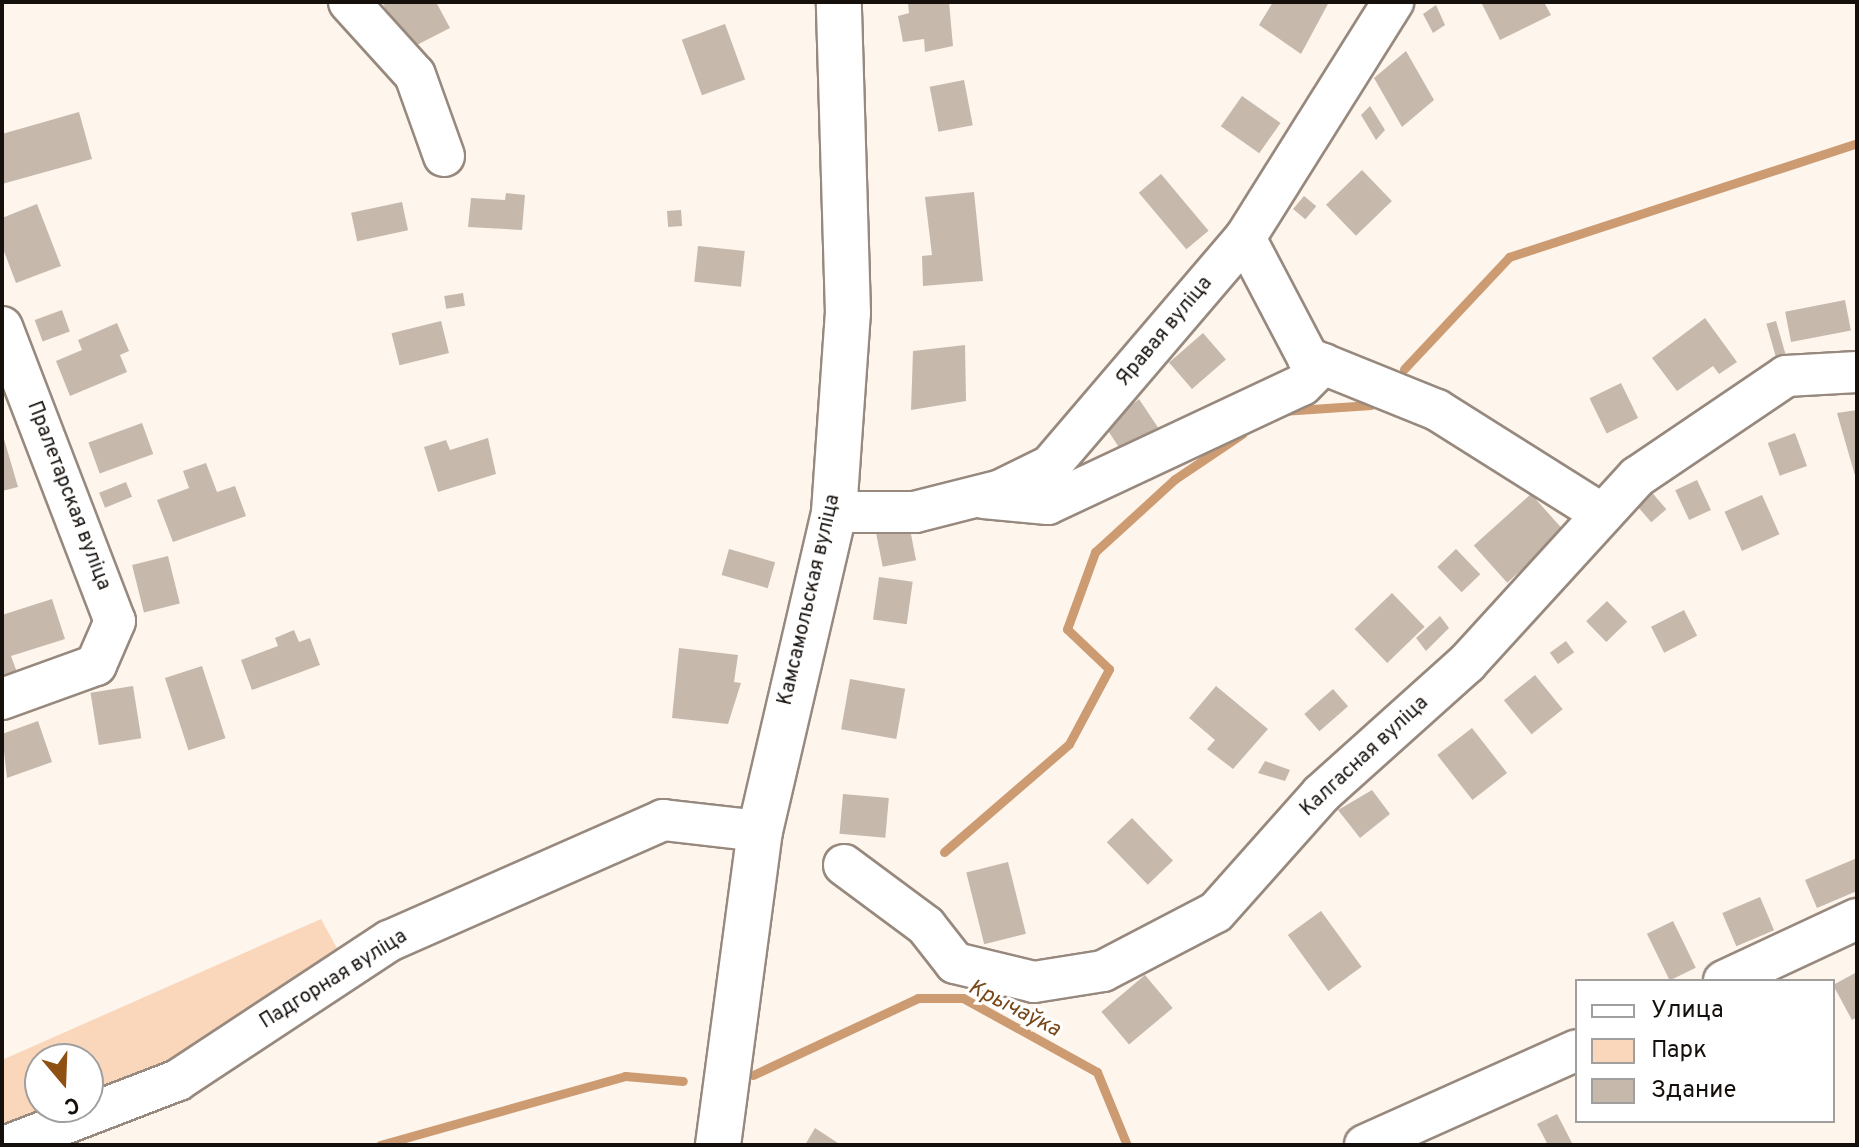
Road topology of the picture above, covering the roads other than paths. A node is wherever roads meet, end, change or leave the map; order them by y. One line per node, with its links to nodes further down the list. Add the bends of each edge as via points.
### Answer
1 (349, 2): 4 (street, via 415,75)
2 (839, 2): 10 (main road, Камсамольская вуліца, via 848,313)
3 (1393, 2): 5 (street, Яравая вуліца)
4 (444, 156)
5 (1245, 238): 7 (street, via 1280,317 1308,358); 9 (street, Яравая вуліца, via 1050,466)
6 (2, 327): 12 (street, Пралетарская вуліца, via 115,621 96,665)
7 (1323, 364): 9 (street, via 1302,385 1048,504); 11 (street, via 1437,410)
8 (1857, 372): 11 (street, Калгасная вуліца, via 1786,376 1740,401 1637,477)
9 (972, 497): 10 (street, Яравая вуліца, via 915,512)
10 (834, 512): 13 (main road, Камсамольская вуліца)
11 (1602, 514): 14 (street, Калгасная вуліца, via 1467,663 1321,794 1216,912 1103,971 1034,982 955,963 926,926)
12 (2, 699)
13 (760, 831): 18 (street, Падгорная вуліца, via 663,820 389,941 178,1080); 19 (main road, Камсамольская вуліца)
14 (844, 865)
15 (1857, 919): 16 (street)
16 (1728, 979)
17 (1575, 1051): 20 (street)
18 (9, 1145)
19 (718, 1145)
20 (1365, 1145)

